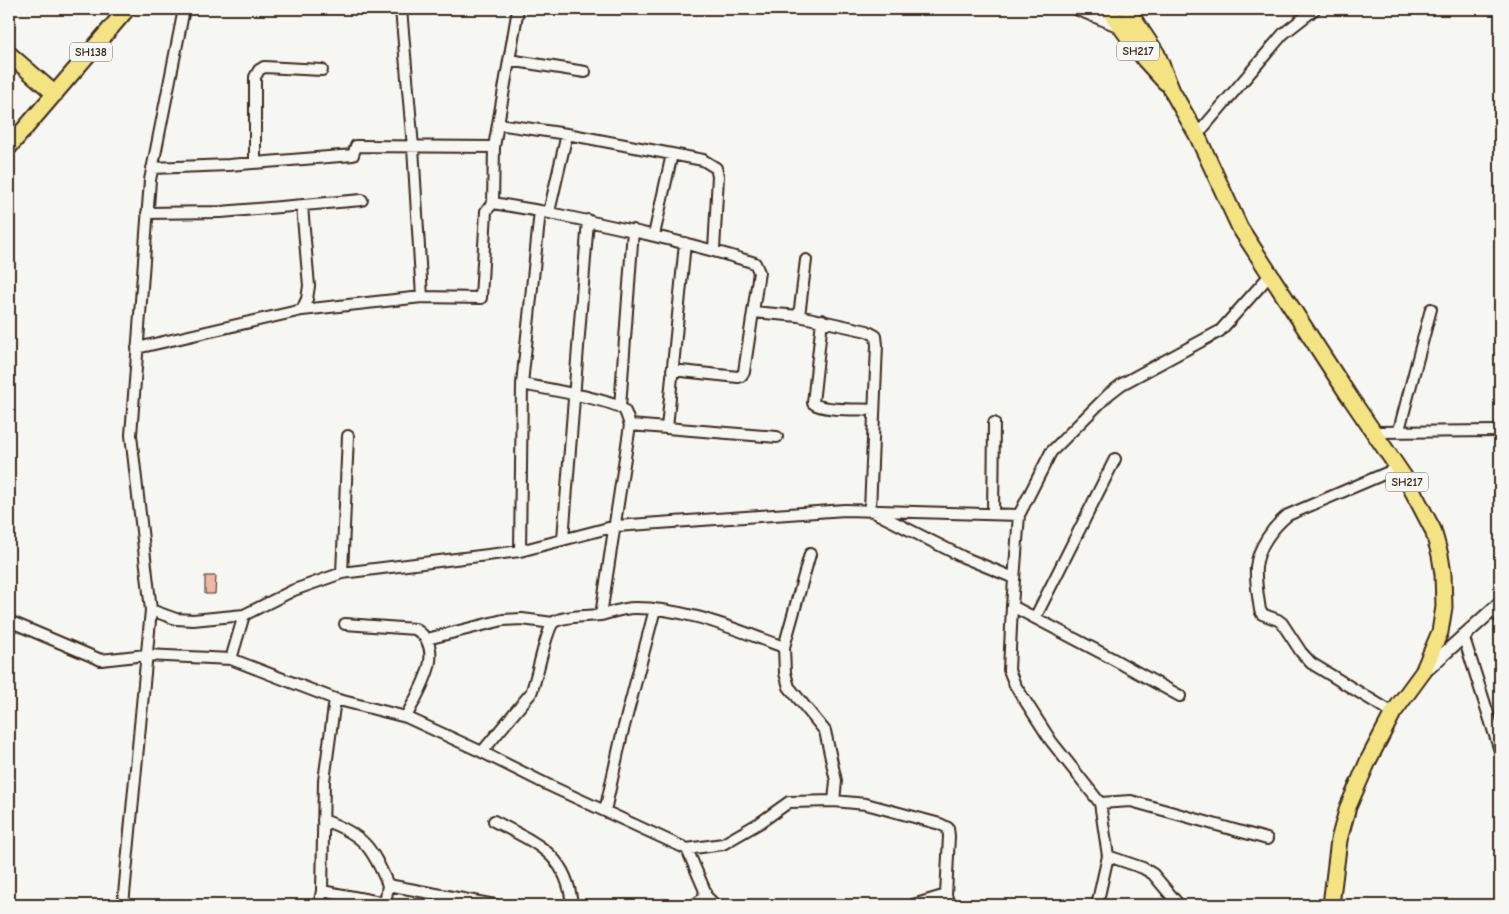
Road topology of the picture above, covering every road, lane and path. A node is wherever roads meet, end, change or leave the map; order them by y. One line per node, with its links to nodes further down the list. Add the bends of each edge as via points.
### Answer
1 (127, 9): 15 (main road, SH138)
2 (184, 9): 24 (street)
3 (402, 9): 20 (street)
4 (518, 9): 11 (street)
5 (1076, 9): 9 (street)
6 (1108, 9): 9 (main road, SH217)
7 (1127, 9): 14 (main road, SH217, via 1157,54)
8 (1314, 9): 18 (street, via 1283,34)
9 (1120, 28): 14 (main road, SH217)
10 (9, 54): 15 (main road)
11 (509, 60): 13 (street); 16 (street)
12 (322, 70): 23 (street, via 264,67 256,73)
13 (585, 72)
14 (1172, 91): 18 (main road, SH217)
15 (55, 94): 19 (main road, SH138)
16 (498, 124): 17 (street); 21 (street)
17 (567, 134): 22 (street); 28 (street)
18 (1197, 135): 36 (main road, SH217, via 1240,228)
19 (9, 147)
20 (413, 147): 21 (street); 23 (street, via 356,146 353,155); 37 (street)
21 (494, 147): 26 (street)
22 (672, 154): 32 (street); 34 (street, via 703,160 716,168)
23 (254, 163): 24 (street)
24 (152, 168): 29 (street)
25 (362, 200): 27 (street)
26 (492, 203): 28 (street); 37 (street, via 486,211 481,298)
27 (302, 206): 29 (street); 39 (street, via 309,286)
28 (544, 211): 30 (street); 45 (street)
29 (147, 213): 43 (street)
30 (588, 220): 31 (street); 46 (street)
31 (634, 230): 32 (street); 47 (street)
32 (654, 235): 33 (street)
33 (686, 243): 34 (street); 44 (street)
34 (714, 250): 40 (street, via 755,263 759,272)
35 (806, 260): 41 (street)
36 (1270, 275): 54 (main road, SH217); 61 (street, via 1220,331 1109,394 1051,452)
37 (422, 297): 39 (street)
38 (1431, 309): 52 (street)
39 (302, 310): 43 (street)
40 (753, 312): 41 (street); 44 (street, via 741,376)
41 (799, 316): 42 (street)
42 (822, 320): 48 (street, via 876,336); 48 (street, via 812,402 816,406)
43 (137, 348): 70 (street, via 131,435)
44 (672, 370): 51 (street)
45 (522, 384): 46 (street); 64 (street)
46 (573, 395): 47 (street); 63 (street)
47 (620, 407): 50 (street)
48 (874, 410): 59 (street)
49 (994, 423): 60 (street)
50 (630, 425): 51 (street); 62 (street)
51 (667, 428): 56 (street)
52 (1400, 430): 53 (street); 54 (street)
53 (1500, 431)
54 (1374, 432): 58 (main road, SH217)
55 (348, 436): 66 (street)
56 (777, 437)
57 (1115, 459): 74 (street)
58 (1398, 468): 83 (main road, SH217, via 1432,530 1443,574 1444,607 1440,632); 86 (street, via 1288,515 1270,533 1258,556 1256,568 1262,614 1282,623 1311,663)
59 (870, 510): 60 (street); 62 (street); 67 (street, via 963,557)
60 (993, 514): 61 (street)
61 (1019, 515): 67 (street)
62 (616, 526): 63 (street); 73 (street)
63 (563, 539): 64 (street)
64 (520, 550): 66 (street)
65 (810, 554): 80 (street)
66 (342, 573): 72 (street, via 294,590)
67 (1014, 578): 68 (street)
68 (1012, 606): 74 (street); 91 (street, via 1009,670 1015,685 1051,741)
69 (655, 609): 73 (street, via 633,608); 80 (street, via 702,617); 92 (street)
70 (151, 610): 72 (street, via 176,619 193,620); 81 (street)
71 (1498, 610): 78 (street)
72 (244, 615): 82 (street)
73 (601, 615): 76 (street, via 561,619)
74 (1035, 618): 84 (street)
75 (9, 620): 81 (street, via 101,660)
76 (553, 623): 79 (street, via 503,620); 89 (street, via 531,693)
77 (345, 624): 79 (street, via 415,629)
78 (1463, 635): 83 (street); 88 (street)
79 (427, 639): 87 (street, via 431,661)
80 (784, 648): 90 (street, via 789,687 826,731 836,781)
81 (146, 654): 82 (street); 103 (street)
82 (230, 658): 85 (street)
83 (1423, 672): 86 (main road, SH217)
84 (1180, 696)
85 (335, 699): 87 (street); 93 (street, via 324,781)
86 (1393, 714): 113 (main road, SH217, via 1368,759 1348,807 1339,840)
87 (406, 717): 89 (street)
88 (1500, 751)
89 (482, 752): 92 (street)
90 (834, 801): 96 (street, via 789,802 723,844); 101 (street, via 866,804 948,828)
91 (1100, 803): 95 (street, via 1131,801); 97 (street)
92 (605, 811): 96 (street)
93 (323, 820): 98 (street, via 345,828 364,841); 99 (street)
94 (494, 821): 106 (street, via 552,855 562,869)
95 (1266, 838)
96 (687, 849): 100 (street)
97 (1108, 856): 111 (street); 112 (street, via 1152,874)
98 (388, 885): 102 (street); 105 (street)
99 (322, 891): 102 (street); 104 (street)
100 (705, 895): 107 (street); 108 (street)
101 (946, 895): 109 (street); 110 (street)
102 (385, 904)
103 (123, 905)
104 (319, 905)
105 (495, 905)
106 (572, 905)
107 (694, 905)
108 (715, 905)
109 (913, 905)
110 (949, 905)
111 (1097, 905)
112 (1180, 905)
113 (1331, 905)

